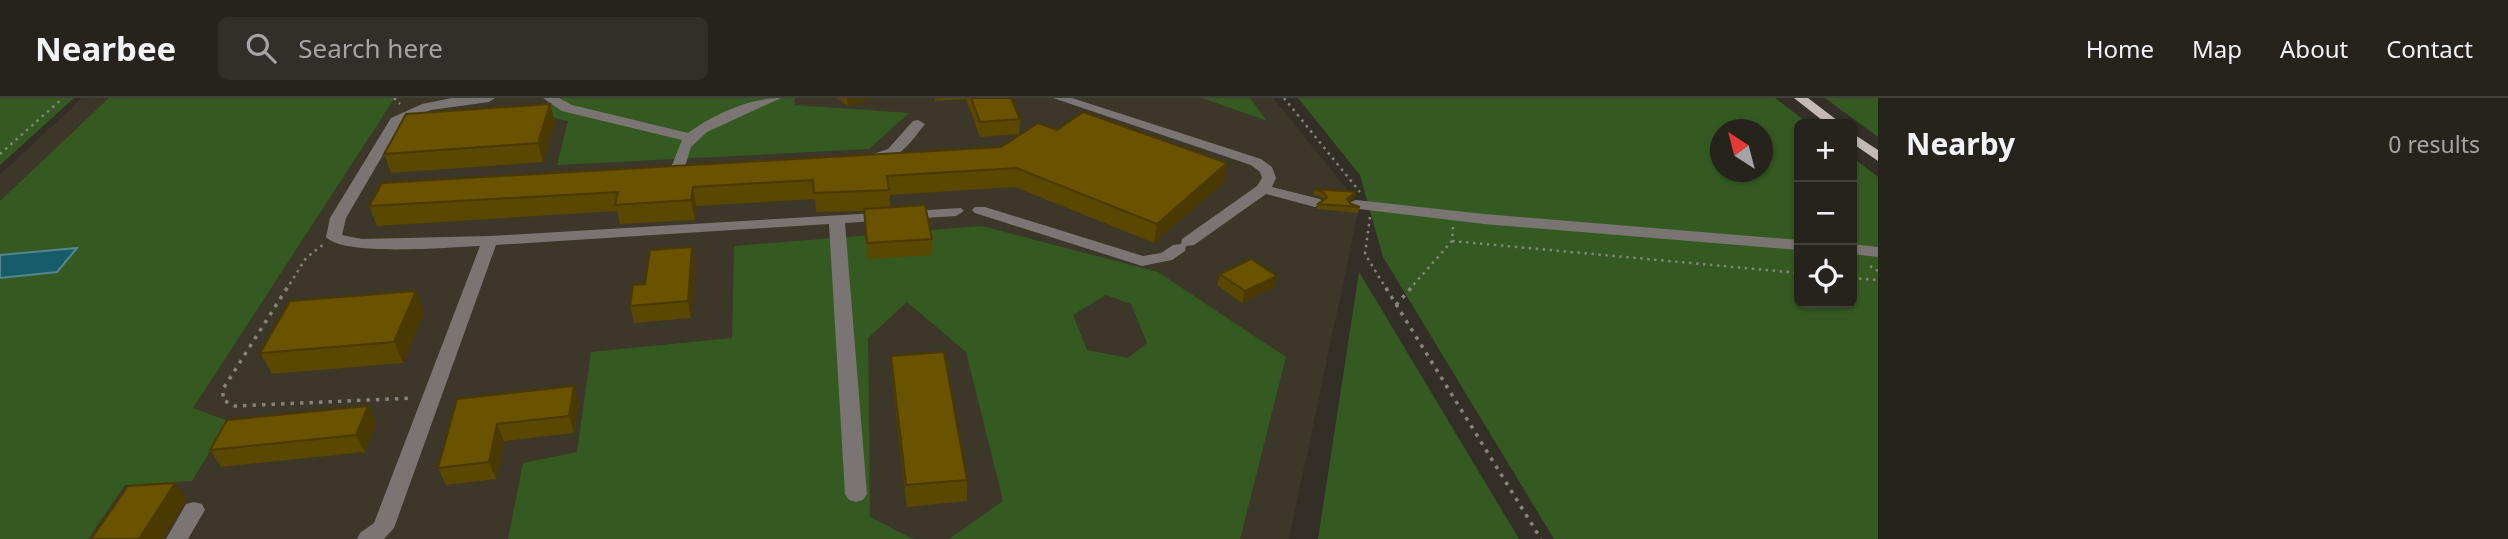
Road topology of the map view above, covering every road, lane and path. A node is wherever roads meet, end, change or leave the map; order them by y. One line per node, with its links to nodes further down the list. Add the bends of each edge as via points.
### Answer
1 (63, 98): 12 (path)
2 (489, 98): 23 (street, via 427,107 396,121 362,189 338,218)
3 (549, 98): 10 (street, via 567,107)
4 (775, 98): 10 (street)
5 (1059, 98): 16 (street, via 1255,162 1267,170 1269,178)
6 (1284, 98): 18 (path)
7 (1800, 98): 8 (main road)
8 (1828, 119)
9 (918, 124): 14 (street, via 889,156)
10 (691, 138): 15 (street)
11 (1857, 141): 13 (main road)
12 (0, 154)
13 (1878, 157)
14 (856, 160)
15 (677, 170)
16 (1262, 189): 17 (street); 19 (street, via 1166,257 1142,261)
17 (1315, 202)
18 (1364, 206): 21 (street); 32 (path, via 1365,254)
19 (980, 210)
20 (956, 211): 22 (street)
21 (1454, 216): 25 (path); 26 (street)
22 (837, 219): 24 (street); 34 (street)
23 (334, 237): 24 (street, via 362,244); 33 (path, via 306,258 223,389 223,400 235,406)
24 (489, 241): 33 (street)
25 (1452, 241): 29 (path); 32 (path)
26 (1794, 245)
27 (1857, 249): 28 (street)
28 (1878, 251)
29 (1794, 273)
30 (1857, 278): 31 (path)
31 (1878, 280)
32 (1396, 305): 38 (path)
33 (432, 397): 37 (street, via 383,528)
34 (856, 494)
35 (194, 510): 36 (street)
36 (177, 539)
37 (368, 539)
38 (1541, 539)

